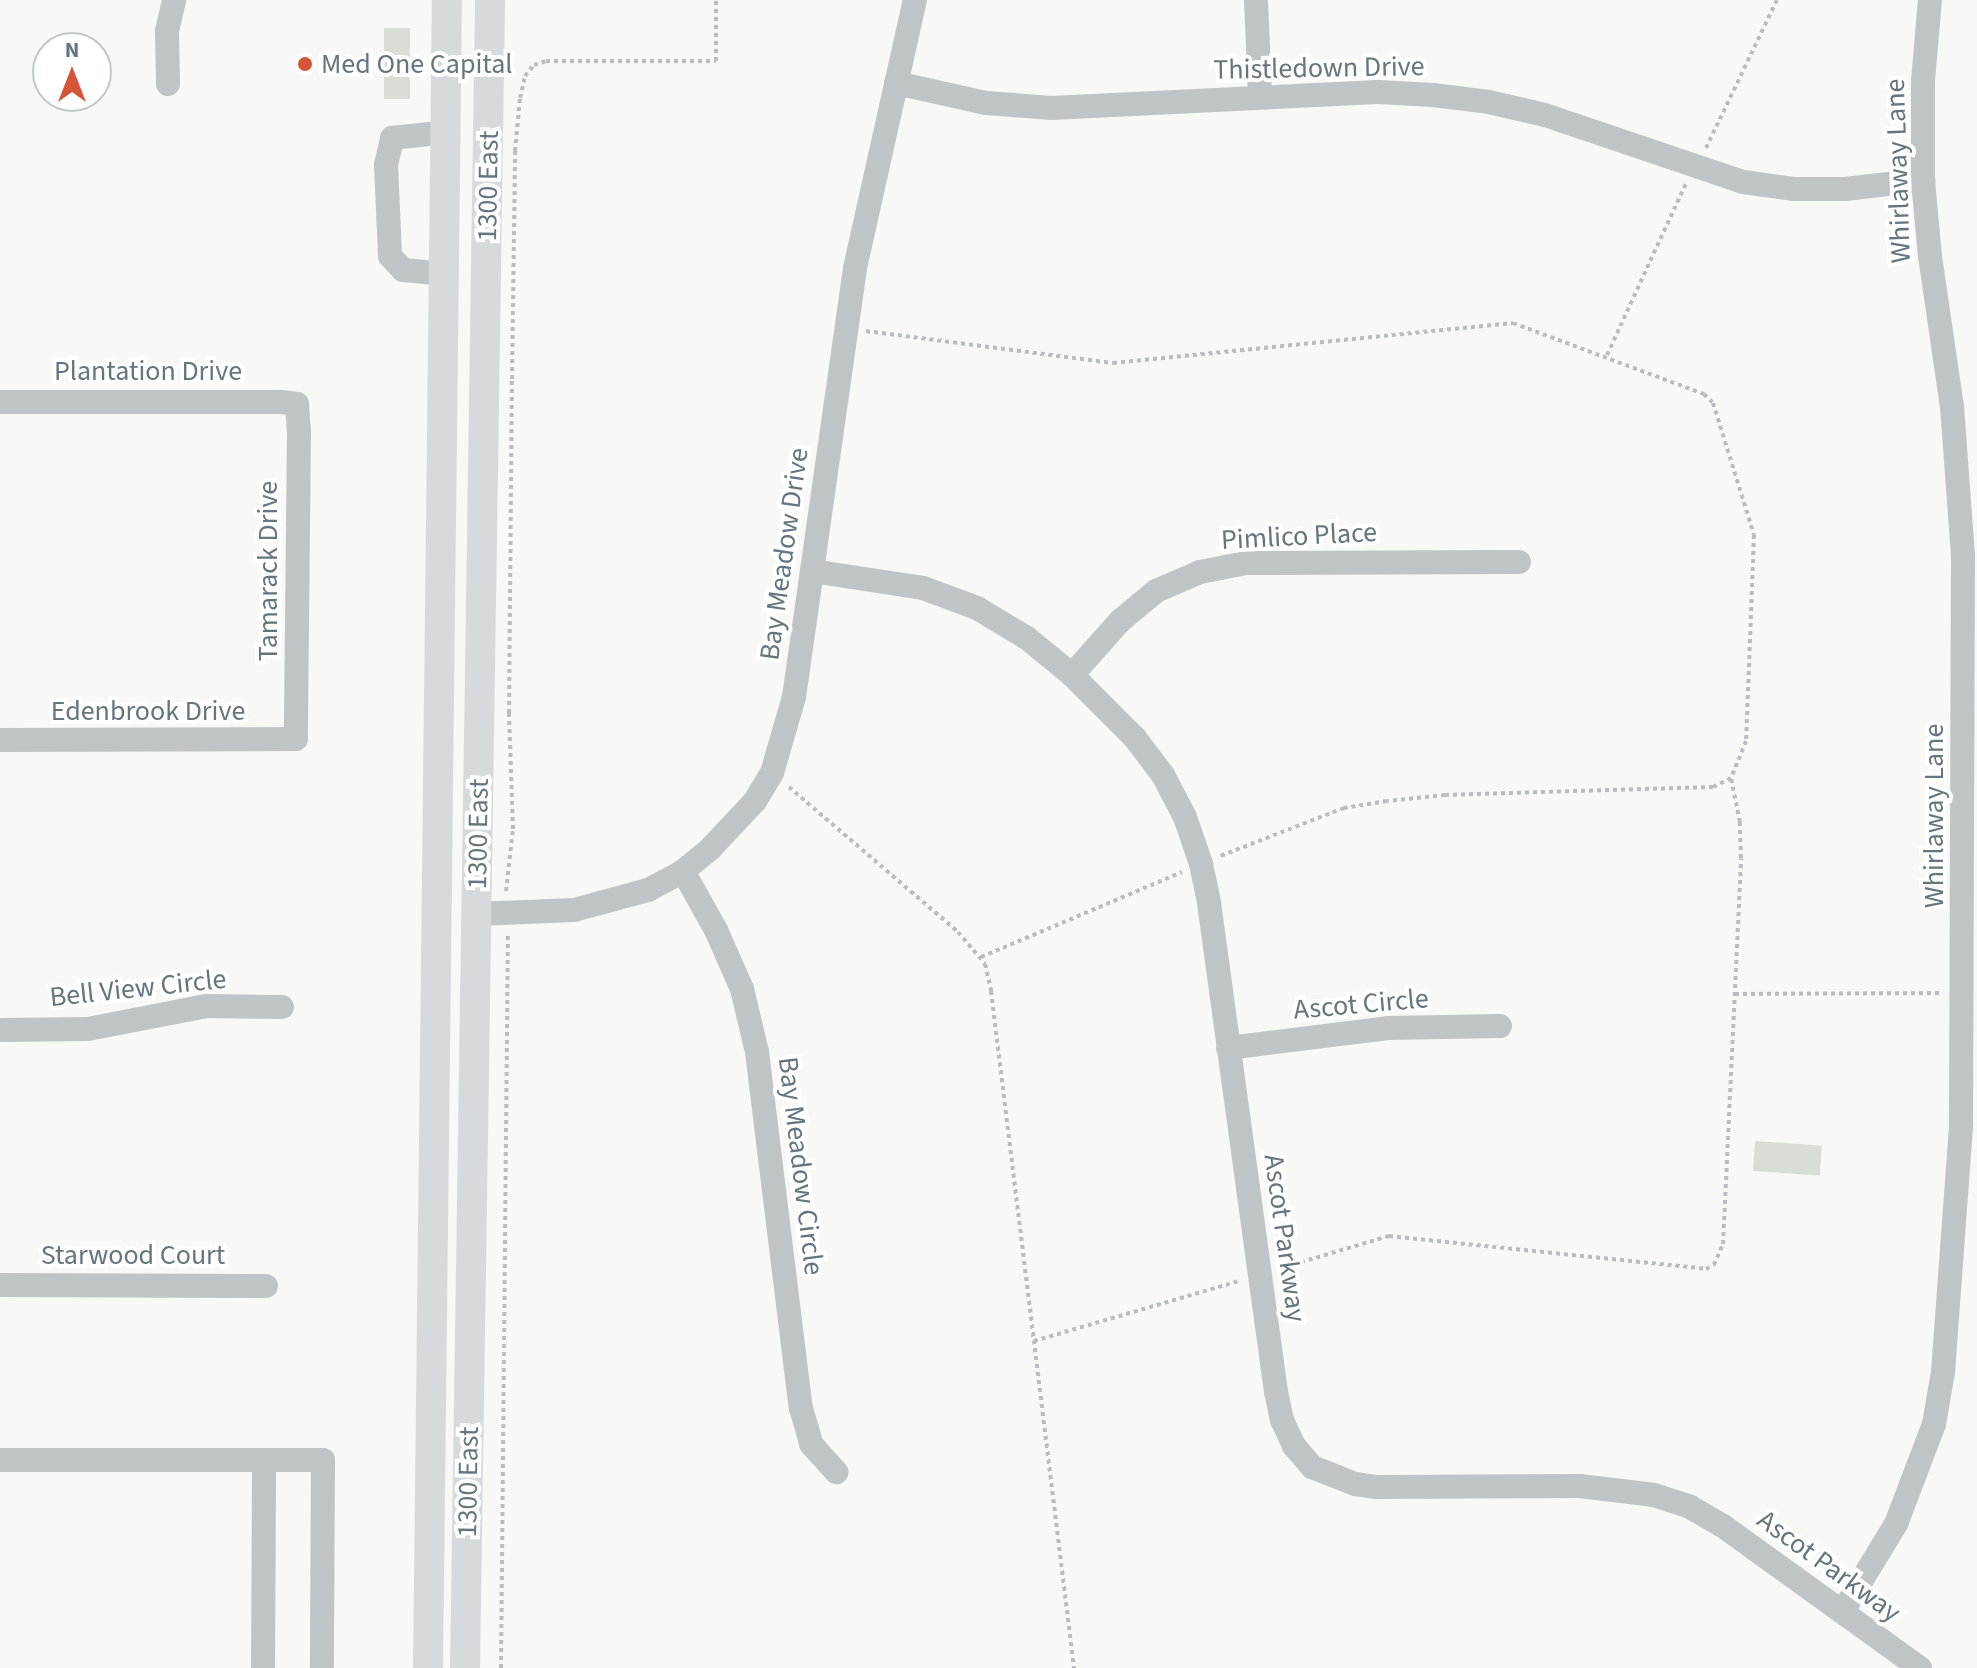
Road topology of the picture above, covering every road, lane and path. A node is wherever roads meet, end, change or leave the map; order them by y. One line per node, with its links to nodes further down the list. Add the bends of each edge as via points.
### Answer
1 (174, 0): 10 (street, via 167,31)
2 (447, 0): 12 (main road, 1300 East)
3 (490, 0): 30 (main road, 1300 East)
4 (716, 0): 31 (path, via 716,61 546,61 525,76 515,151 509,713 513,829)
5 (915, 0): 9 (street, Bay Meadow Drive)
6 (1256, 0): 11 (street)
7 (1777, 0): 13 (path)
8 (1930, 0): 14 (street, Whirlaway Lane)
9 (896, 83): 11 (street, Thistledown Drive, via 1019,107); 16 (street, Bay Meadow Drive)
10 (168, 84)
11 (1260, 97): 13 (street, Thistledown Drive, via 1378,92 1489,102 1545,115)
12 (447, 132): 15 (main road, 1300 East); 15 (street, via 392,138 386,165 390,256 403,270)
13 (1693, 167): 14 (street, Thistledown Drive, via 1743,182 1794,189); 17 (path)
14 (1923, 180): 33 (street, Whirlaway Lane, via 1961,511)
15 (446, 274): 23 (main road, 1300 East)
16 (845, 326): 17 (path, via 1113,363 1513,323); 21 (street, Bay Meadow Drive)
17 (1607, 355): 27 (path, via 1704,394 1713,403 1754,535 1746,741)
18 (0, 402): 19 (street, Plantation Drive)
19 (297, 404): 24 (street, Tamarack Drive)
20 (1519, 562): 22 (street, Pimlico Place, via 1246,563 1200,572 1156,591 1120,621)
21 (812, 571): 22 (street, Ascot Parkway, via 923,588 977,608 1027,638); 26 (street, Bay Meadow Drive, via 794,697)
22 (1072, 675): 28 (street, Ascot Parkway, via 1135,738 1163,775)
23 (440, 714): 30 (main road, via 451,770 453,895); 49 (main road, 1300 East)
24 (296, 739): 25 (street, Edenbrook Drive)
25 (0, 740)
26 (772, 773): 29 (street, Bay Meadow Drive, via 734,826); 32 (path)
27 (1731, 778): 28 (path, via 1713,787 1445,795 1344,808); 34 (path, via 1741,839)
28 (1201, 864): 32 (path); 38 (street, Ascot Parkway)
29 (683, 871): 31 (street, Bay Meadow Drive, via 612,902); 45 (street, Bay Meadow Circle, via 742,989 757,1052 801,1408 811,1444)
30 (476, 914): 31 (street, Bay Meadow Drive); 50 (main road, 1300 East)
31 (507, 914): 51 (path)
32 (981, 957): 42 (path, via 991,991)
33 (1964, 993): 34 (path); 46 (street, Whirlaway Lane, via 1960,1140 1943,1372 1934,1424 1896,1524)
34 (1735, 994): 39 (path, via 1723,1244 1714,1265 1706,1269 1389,1236)
35 (282, 1007): 37 (street, Bell View Circle, via 206,1006 88,1029)
36 (1500, 1026): 38 (street, Ascot Circle, via 1388,1028)
37 (0, 1030)
38 (1228, 1048): 39 (street, Ascot Parkway)
39 (1259, 1275): 42 (path); 46 (street, Ascot Parkway, via 1282,1420 1312,1467 1377,1487 1580,1486 1654,1495 1723,1526)
40 (0, 1285): 41 (street, Starwood Court)
41 (266, 1286)
42 (1034, 1341): 52 (path)
43 (0, 1460): 44 (street)
44 (264, 1460): 47 (street); 48 (street, via 323,1460)
45 (836, 1472)
46 (1843, 1611): 53 (street, Ascot Parkway)
47 (263, 1668)
48 (322, 1668)
49 (428, 1668)
50 (465, 1668)
51 (501, 1668)
52 (1074, 1668)
53 (1920, 1668)

